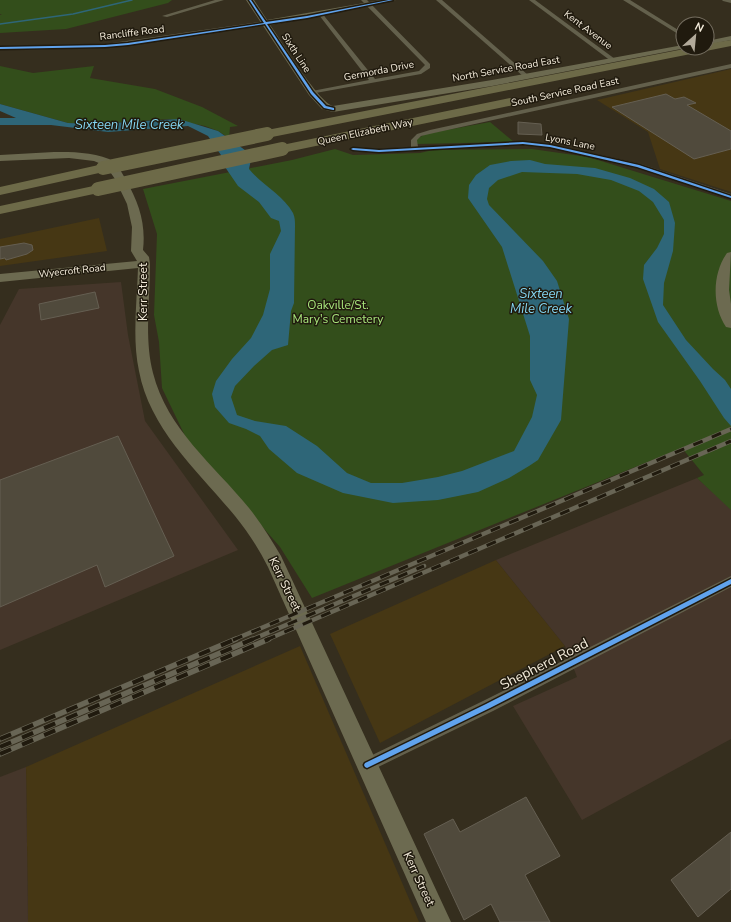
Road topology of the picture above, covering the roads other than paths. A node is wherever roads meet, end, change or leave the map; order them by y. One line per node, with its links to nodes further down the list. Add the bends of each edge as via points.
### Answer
1 (221, 0): 11 (street)
2 (250, 0): 12 (street, Sixth Line)
3 (392, 0): 9 (street)
4 (439, 0): 22 (street)
5 (532, 0): 20 (street, Kent Avenue)
6 (626, 0): 13 (street)
7 (725, 0): 8 (street)
8 (731, 1)
9 (366, 2): 10 (street); 23 (street, Germorda Drive, via 428,65 421,72)
10 (321, 14): 12 (street); 23 (street)
11 (165, 16)
12 (266, 23): 17 (street, Rancliffe Road, via 105,46); 24 (street, Sixth Line)
13 (675, 30)
14 (731, 38): 15 (street)
15 (715, 41)
16 (731, 43): 30 (highway, Queen Elizabeth Way, bridge)
17 (0, 48)
18 (675, 48): 20 (street, North Service Road East)
19 (731, 57): 34 (highway, Queen Elizabeth Way, bridge, via 282,149)
20 (613, 60): 22 (street, North Service Road East)
21 (731, 66): 27 (street, South Service Road East, via 432,131 419,135 414,140)
22 (526, 76): 25 (street, North Service Road East)
23 (374, 82): 24 (street, Germorda Drive)
24 (312, 92): 25 (street, Sixth Line, via 325,107)
25 (333, 109)
26 (352, 149): 27 (street, Lyons Lane)
27 (414, 149): 33 (street, Lyons Lane, via 523,143 550,146 638,166)
28 (0, 153): 36 (street, Kerr Street, via 80,153 112,160 119,166 132,187 147,226 147,252)
29 (0, 158): 36 (street, Kerr Street, via 73,156 107,162 133,205 138,226 137,252)
30 (103, 168): 31 (highway); 32 (highway, Queen Elizabeth Way)
31 (0, 185)
32 (0, 191)
33 (731, 197)
34 (0, 211)
35 (731, 256): 38 (street, via 723,276 722,287)
36 (144, 261): 37 (street, Wyecroft Road); 40 (street, Kerr Street, via 146,373 161,413 179,441 264,542 284,579)
37 (0, 278)
38 (731, 324)
39 (731, 581): 40 (street, Shepherd Road)
40 (367, 765): 41 (street, Kerr Street)
41 (438, 922)

